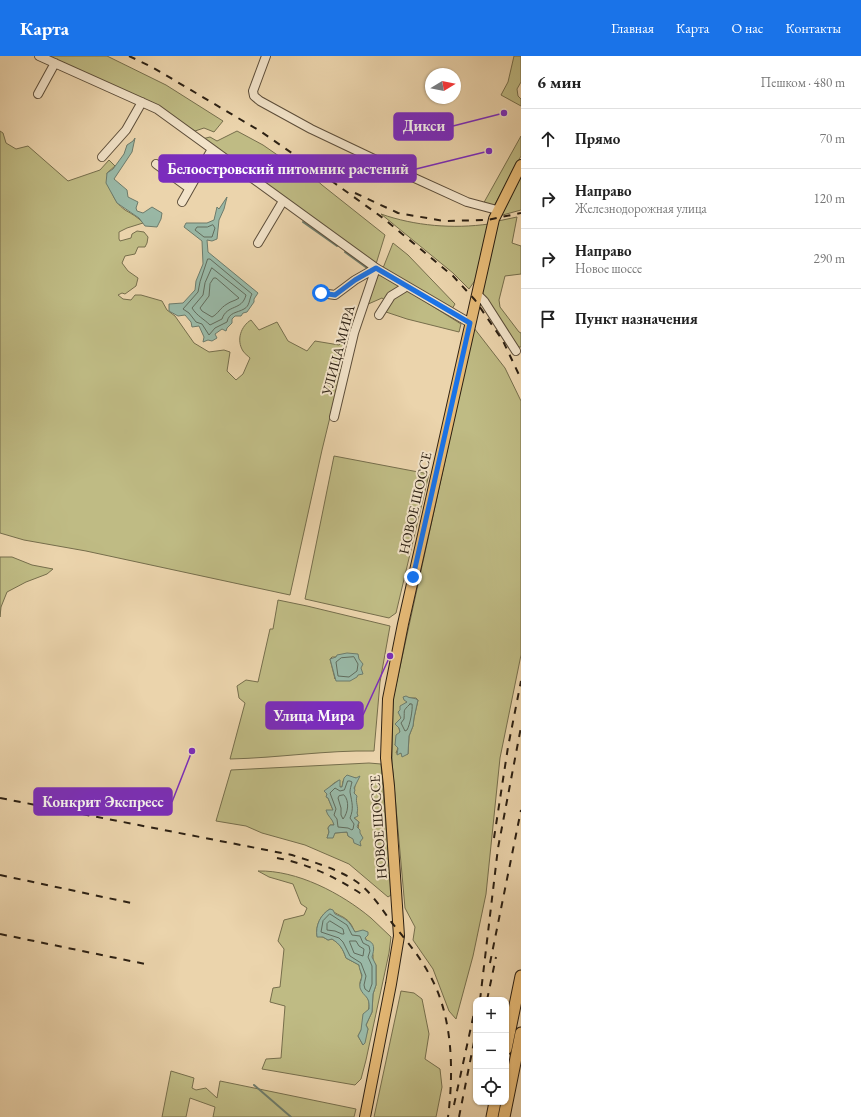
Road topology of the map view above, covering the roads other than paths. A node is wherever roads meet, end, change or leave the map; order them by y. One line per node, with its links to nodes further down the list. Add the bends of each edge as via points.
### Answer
1 (39, 56): 3 (street)
2 (266, 56): 13 (street, via 253,91 254,96 260,101 311,129 467,202)
3 (55, 63): 4 (street); 5 (street)
4 (38, 94)
5 (142, 102): 6 (street, via 157,109); 7 (street, via 126,130)
6 (212, 149): 10 (street); 11 (street)
7 (102, 157)
8 (156, 164): 10 (street)
9 (521, 165): 13 (main road, НОВОЕ ШОССЕ)
10 (189, 188): 12 (street)
11 (283, 201): 14 (street); 15 (street)
12 (182, 202)
13 (498, 210): 18 (main road, НОВОЕ ШОССЕ)
14 (258, 243)
15 (376, 268): 16 (street); 17 (street, via 335,295); 22 (street, УЛИЦА МИРА, via 354,333)
16 (406, 285): 19 (street, via 391,296); 20 (street)
17 (321, 293)
18 (477, 294): 20 (main road, НОВОЕ ШОССЕ); 21 (street)
19 (379, 315)
20 (470, 323): 27 (main road, НОВОЕ ШОССЕ, via 388,699 386,758 399,936)
21 (516, 351)
22 (334, 417)
23 (521, 976): 25 (highway)
24 (521, 1033): 29 (highway)
25 (509, 1034)
26 (494, 1105): 28 (highway)
27 (365, 1117)
28 (492, 1117)
29 (504, 1117)

